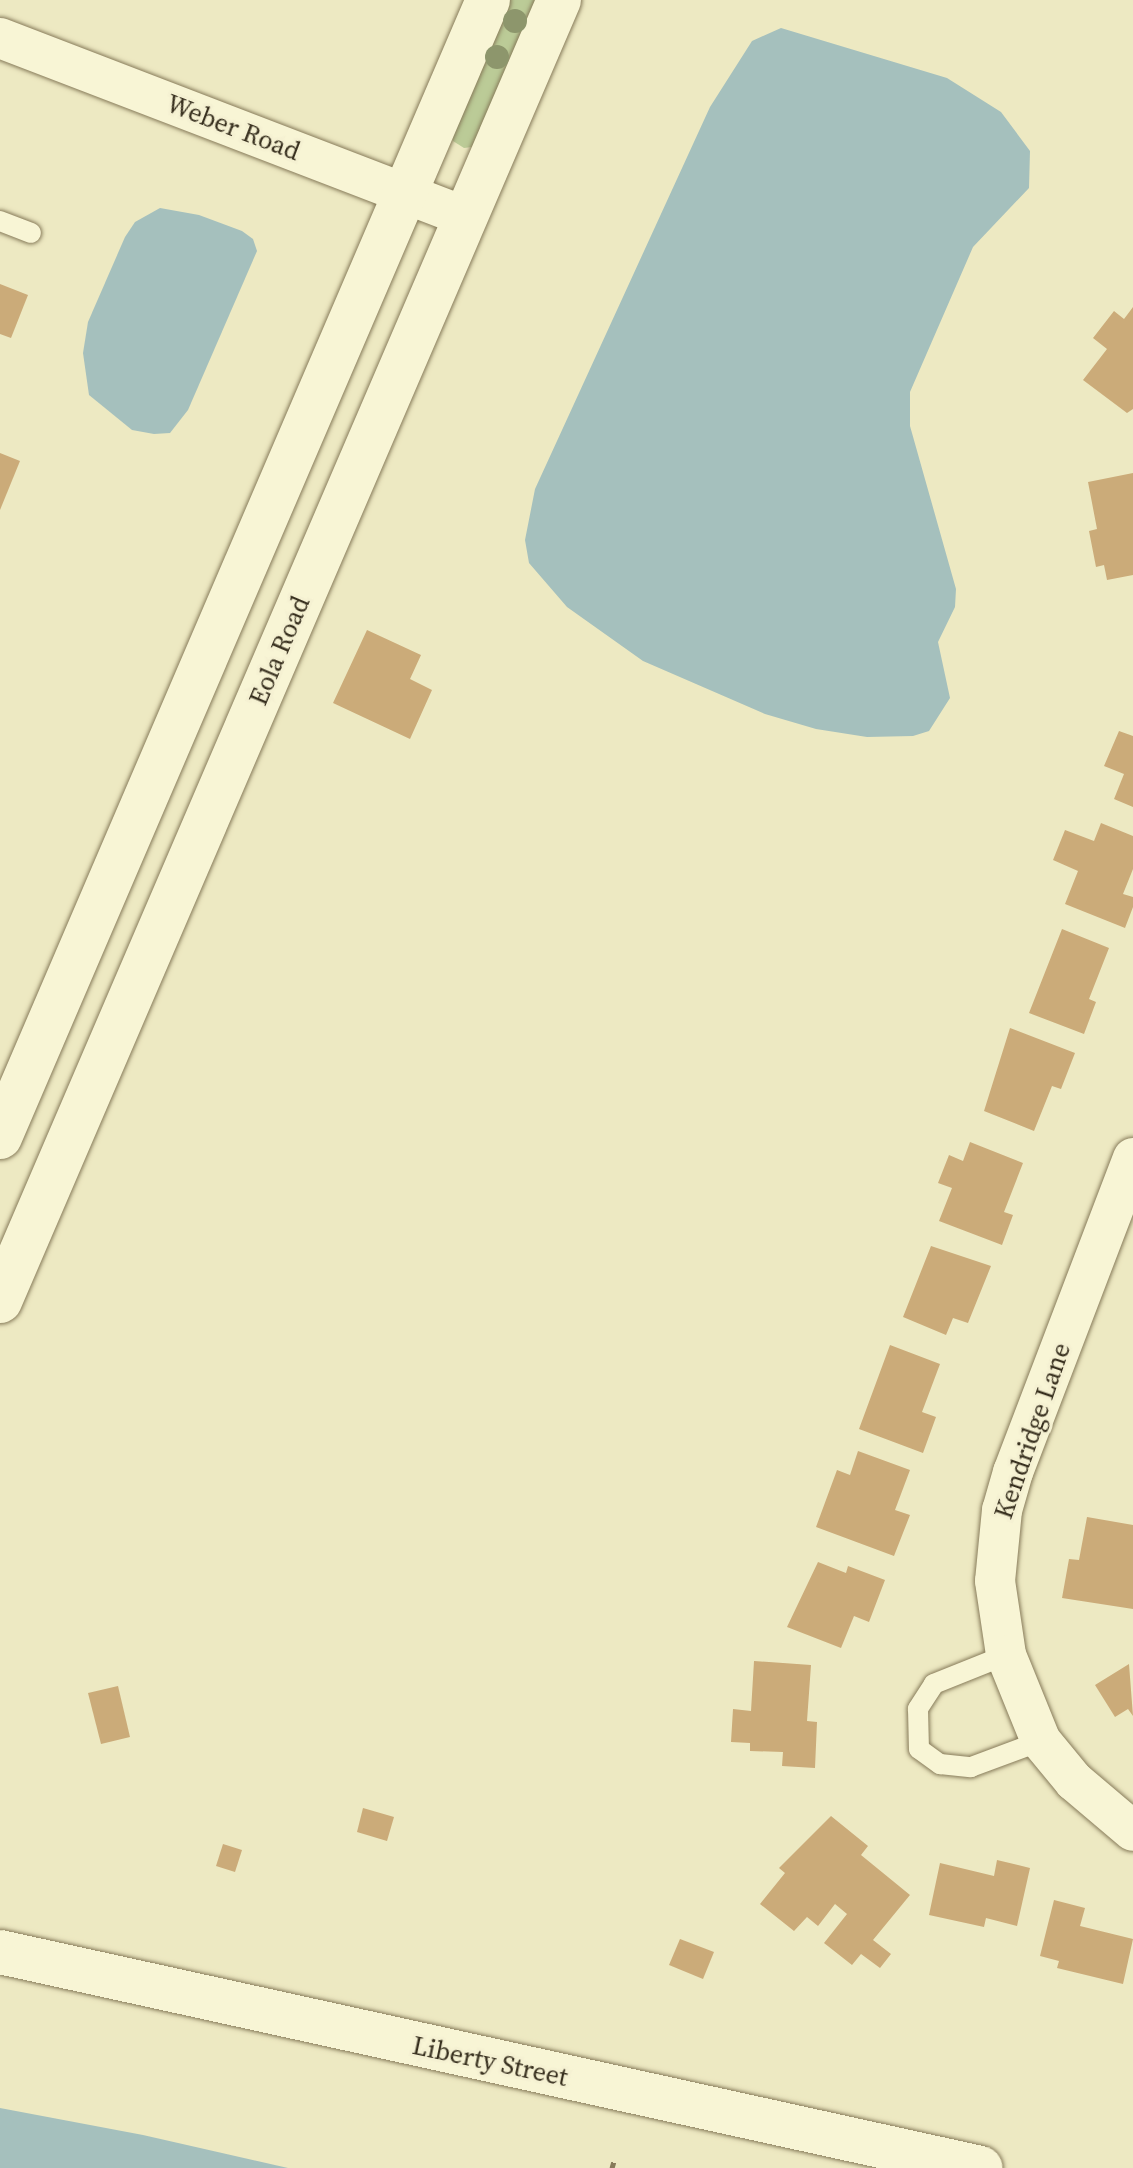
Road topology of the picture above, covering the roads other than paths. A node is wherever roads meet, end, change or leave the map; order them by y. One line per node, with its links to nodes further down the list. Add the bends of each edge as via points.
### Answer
1 (488, 0): 4 (main road)
2 (559, 0): 5 (main road, Eola Road)
3 (0, 38): 4 (street, Weber Road)
4 (405, 193): 5 (street, Weber Road); 8 (main road)
5 (466, 217): 11 (main road, Eola Road)
6 (0, 221): 7 (lane)
7 (31, 233)
8 (0, 1137)
9 (1133, 1158): 10 (street, Kendridge Lane)
10 (1122, 1218): 12 (street, Kendridge Lane, via 1002,1510 995,1581)
11 (0, 1301)
12 (1006, 1655): 13 (street, Kendridge Lane); 13 (lane, via 934,1684 918,1709 919,1749 940,1764 971,1767)
13 (1041, 1741): 14 (street, Kendridge Lane, via 1074,1781)
14 (1133, 1831)
15 (0, 1952): 16 (main road, Liberty Street)
16 (981, 2168)

